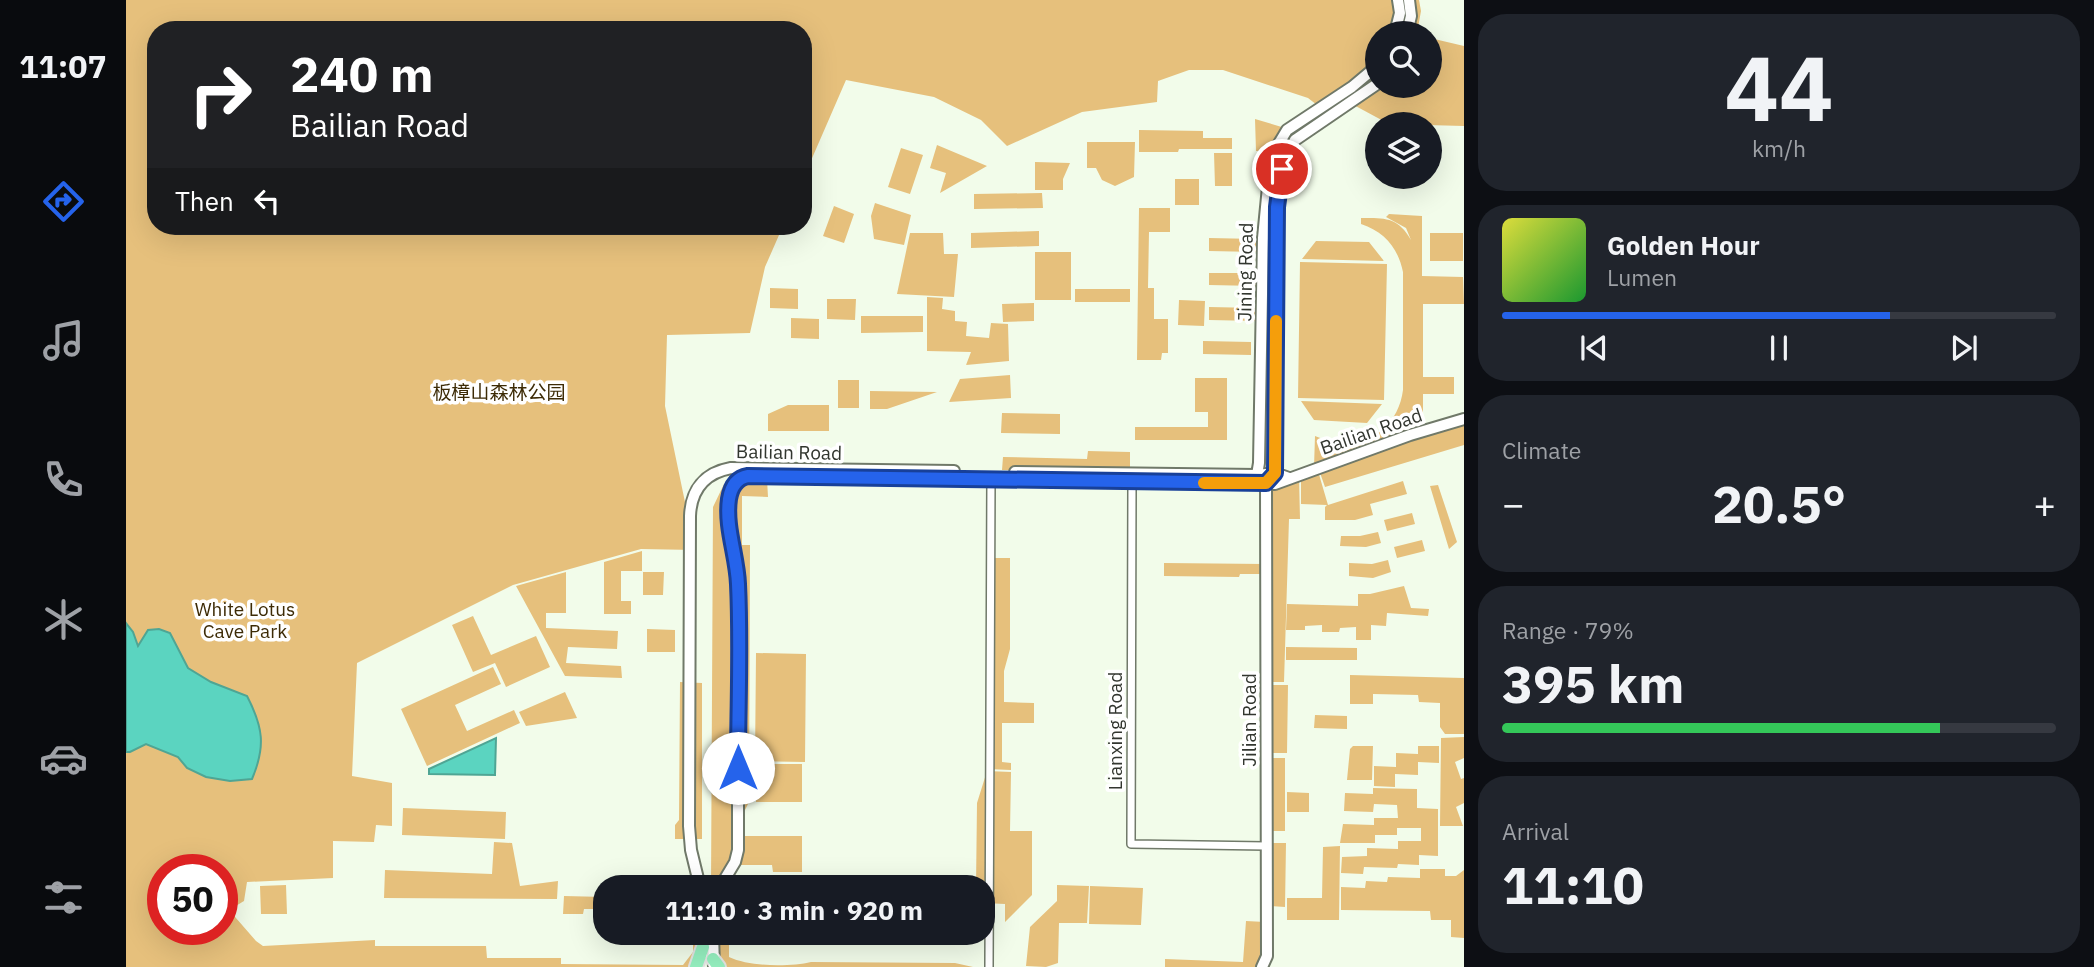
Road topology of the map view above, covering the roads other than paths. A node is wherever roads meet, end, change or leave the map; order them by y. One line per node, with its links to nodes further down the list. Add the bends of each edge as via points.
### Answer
1 (1398, 0): 3 (main road)
2 (1409, 0): 4 (main road)
3 (1398, 21)
4 (1410, 21)
5 (1365, 76): 8 (main road, Jining Road, via 1287,130 1270,166 1263,238)
6 (1365, 92): 10 (main road, Jining Road, via 1296,140 1282,169 1277,207)
7 (1464, 419): 10 (main road, Bailian Road)
8 (1256, 475): 10 (main road); 13 (main road, Bailian Road, via 738,467 705,478 696,490 690,516 690,833)
9 (991, 478): 11 (main road, Bailian Road); 14 (main road, Bailian Road, via 748,476 733,485 728,509 738,587 738,846); 20 (street)
10 (1272, 480): 11 (main road, Bailian Road); 12 (main road, Jilian Road)
11 (1132, 483): 12 (street, Lianxing Road, via 1131,844)
12 (1266, 846): 17 (main road, Jilian Road)
13 (697, 875)
14 (727, 875)
15 (713, 945): 18 (main road)
16 (702, 947): 18 (main road); 19 (main road)
17 (1267, 963)
18 (712, 965)
19 (696, 967)
20 (989, 967)

